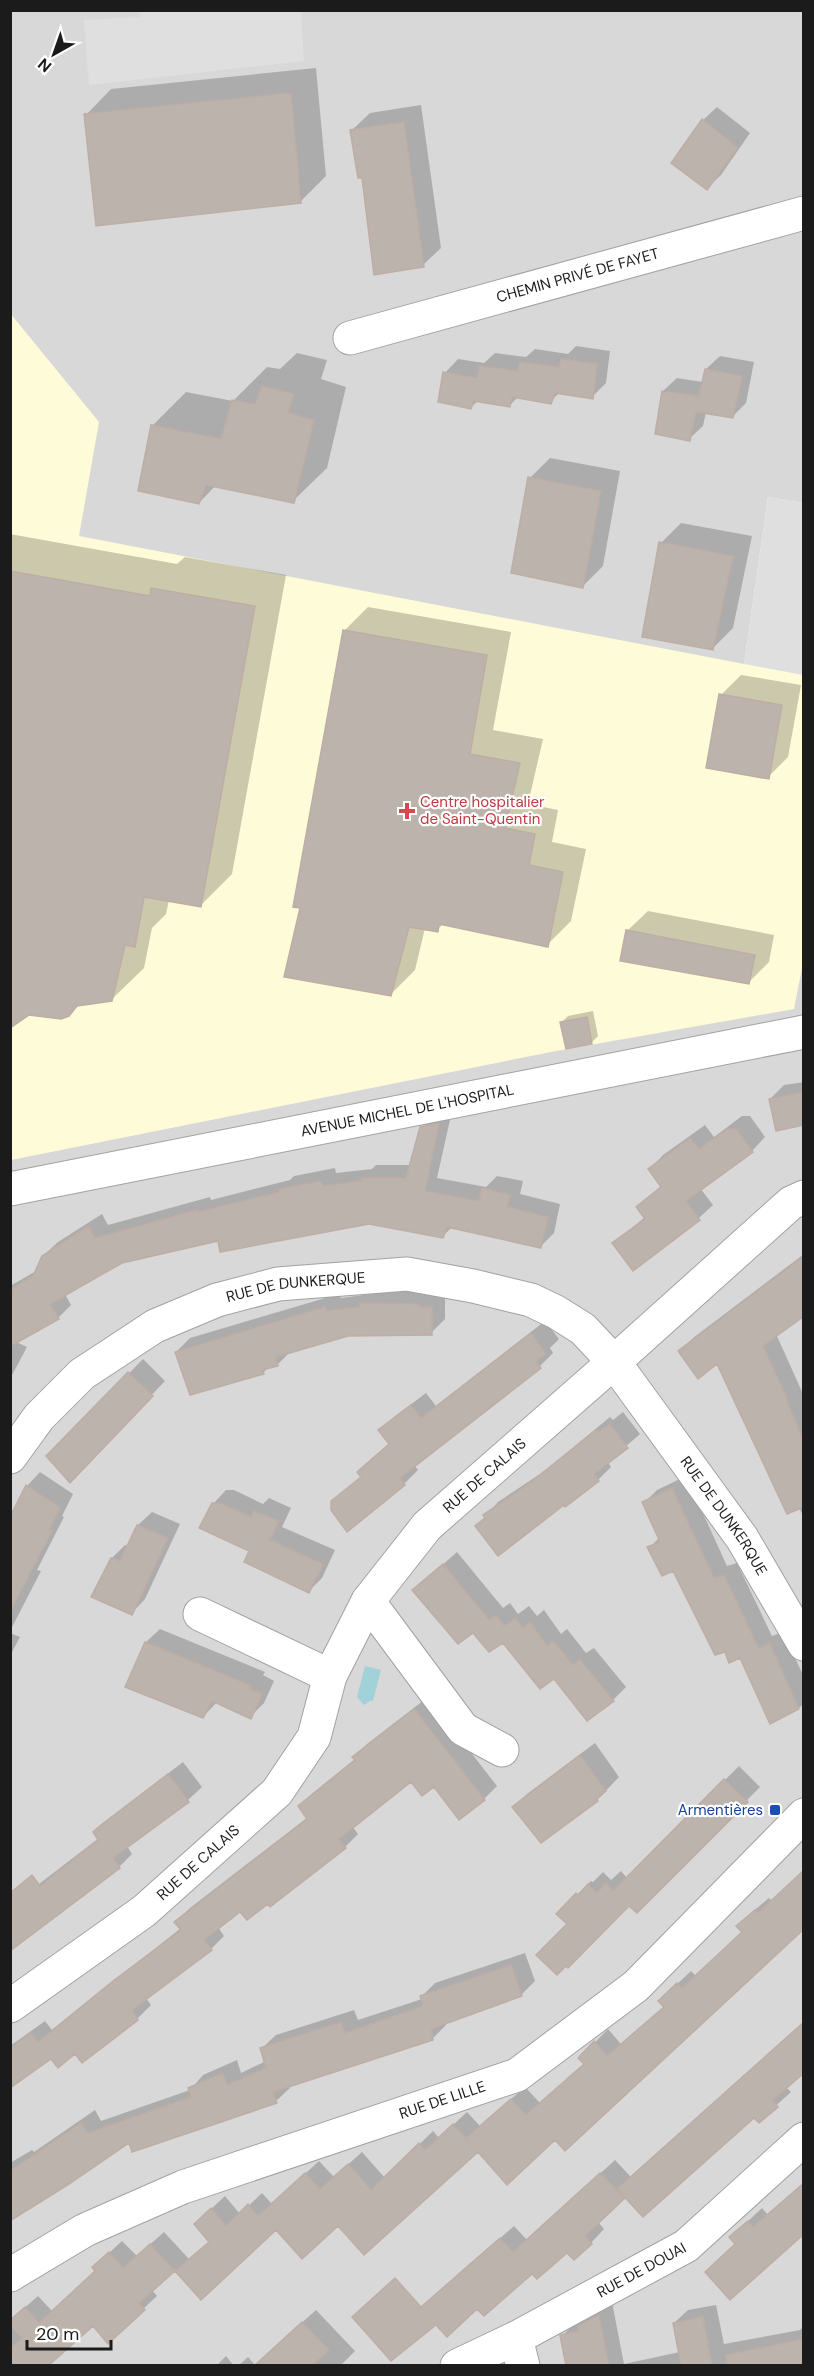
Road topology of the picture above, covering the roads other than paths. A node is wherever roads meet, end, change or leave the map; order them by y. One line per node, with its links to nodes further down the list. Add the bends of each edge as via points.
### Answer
1 (804, 213): 2 (street, CHEMIN PRIVÉ DE FAYET)
2 (350, 338)
3 (804, 1032): 4 (street, AVENUE MICHEL DE L'HOSPITAL)
4 (10, 1188)
5 (804, 1197): 6 (street, via 791,1203)
6 (614, 1362): 7 (street, RUE DE DUNKERQUE, via 583,1329 556,1312 531,1300 473,1286 407,1274 278,1284 217,1300 146,1332 82,1374 39,1417); 8 (street, RUE DE CALAIS, via 427,1526); 10 (street, RUE DE DUNKERQUE, via 742,1538)
7 (10, 1457)
8 (368, 1601): 11 (street, RUE DE CALAIS); 12 (street, via 463,1729)
9 (200, 1614): 11 (street)
10 (804, 1644)
11 (330, 1676): 14 (street, RUE DE CALAIS, via 314,1737 277,1792 144,1911)
12 (502, 1750)
13 (804, 1815): 16 (street, RUE DE LILLE, via 636,1986 517,2075 183,2187 85,2230)
14 (10, 2006)
15 (804, 2139): 17 (street, RUE DE DOUAI, via 686,2246)
16 (10, 2275)
17 (520, 2352): 18 (street, RUE DE DOUAI)
18 (457, 2366)

